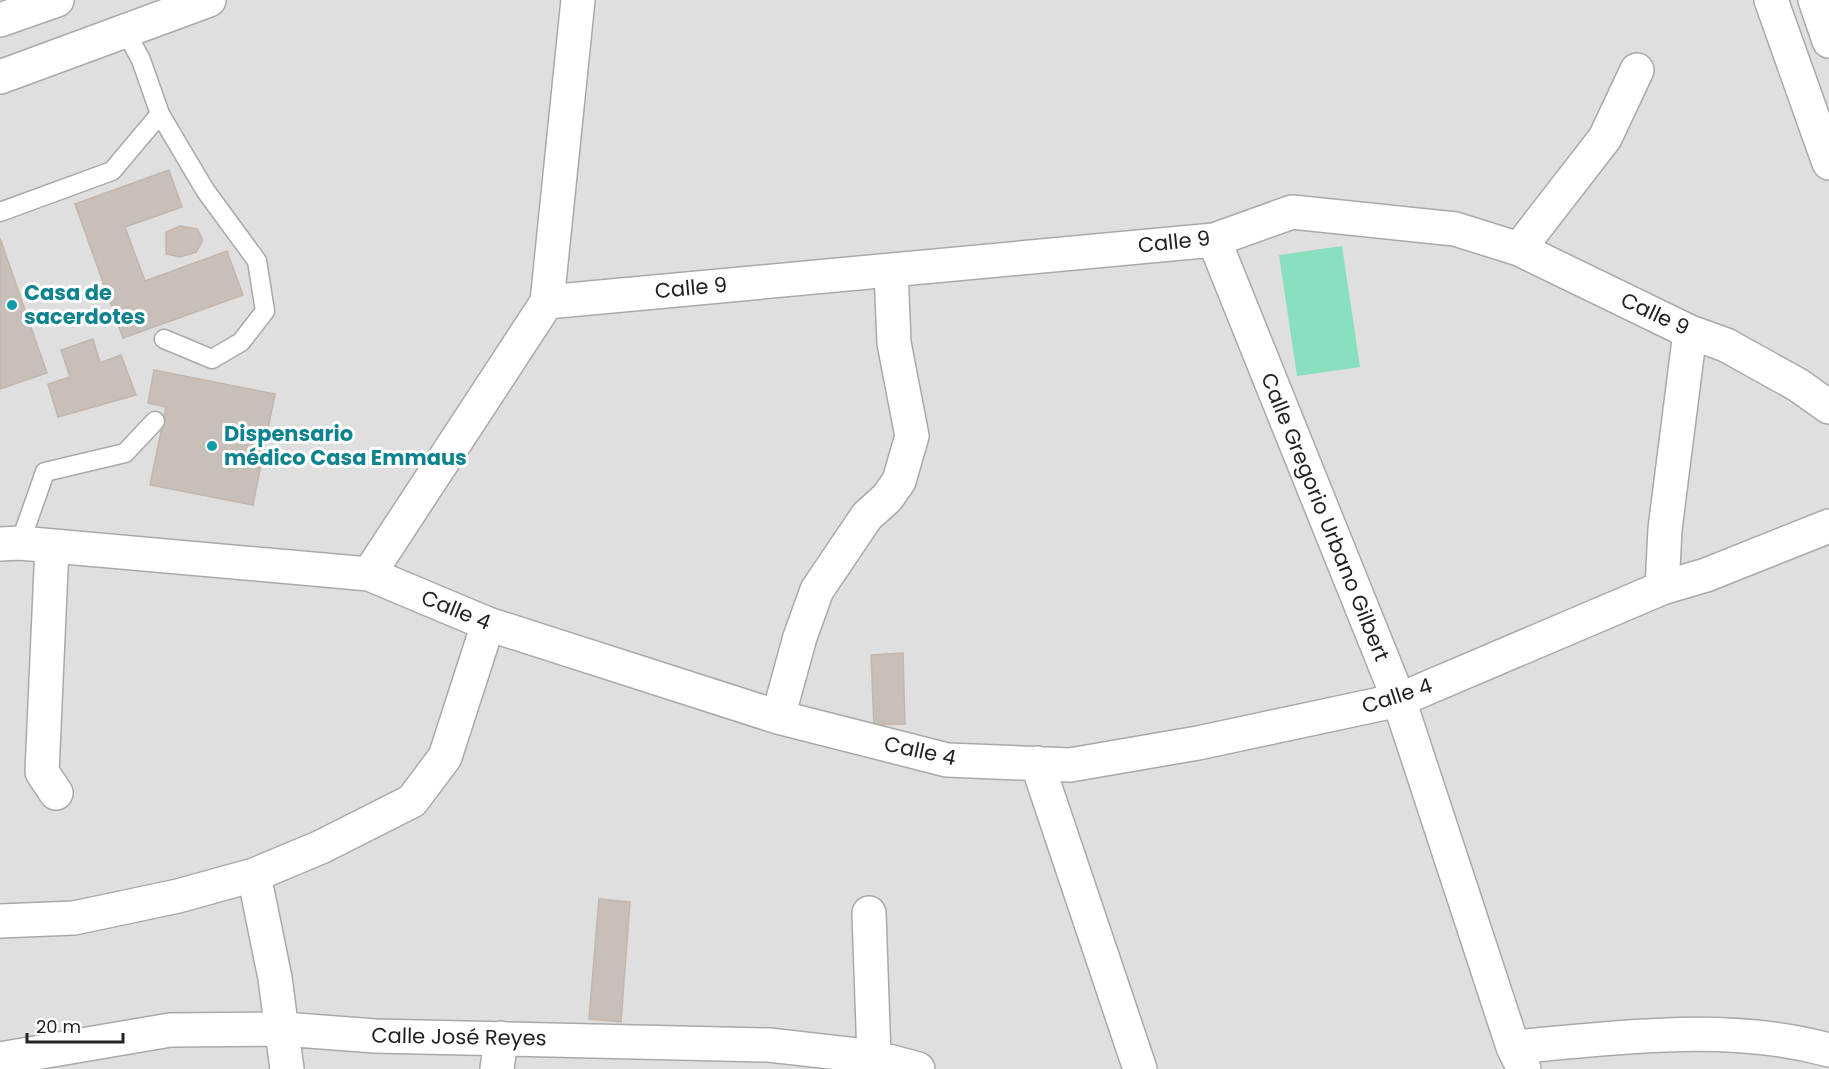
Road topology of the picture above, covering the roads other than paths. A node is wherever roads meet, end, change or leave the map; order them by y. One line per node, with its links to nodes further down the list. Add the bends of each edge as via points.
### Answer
1 (57, 0): 6 (street)
2 (209, 0): 7 (street)
3 (578, 0): 17 (street)
4 (1771, 0): 12 (street)
5 (1815, 0): 8 (street)
6 (0, 21)
7 (125, 30): 10 (street); 11 (lane, via 141,60)
8 (1829, 41)
9 (1637, 70): 15 (street, via 1605,138)
10 (0, 77)
11 (160, 114): 13 (lane, via 112,171); 19 (lane, via 205,189 257,261 265,311 241,342 212,358)
12 (1829, 163)
13 (0, 213)
14 (1214, 240): 15 (street, Calle 9, via 1292,212 1455,229); 16 (street, Calle 9); 27 (street, Calle Gregorio Urbano Gilbert)
15 (1519, 249): 18 (street, Calle 9)
16 (891, 270): 17 (street, Calle 9); 28 (street, via 894,344 912,436 899,481 867,516 817,590)
17 (547, 302): 24 (street)
18 (1690, 332): 20 (street, Calle 9, via 1726,345); 25 (street, via 1665,529)
19 (164, 339)
20 (1829, 407)
21 (155, 421): 23 (lane, via 125,453 45,472)
22 (1829, 526): 25 (street, Calle 4, via 1706,575)
23 (24, 544): 24 (street, Calle 4); 30 (street, via 42,772)
24 (369, 574): 26 (street, Calle 4)
25 (1662, 588): 27 (street, Calle 4)
26 (488, 624): 28 (street, Calle 4); 31 (street, via 446,757 412,801 321,847)
27 (1399, 700): 29 (street, Calle 4, via 1186,745 1070,765); 39 (street, Calle Gregorio Urbano Gilbert)
28 (778, 717): 29 (street, Calle 4, via 947,760)
29 (1037, 763): 43 (street)
30 (56, 793)
31 (254, 875): 33 (street, via 75,918); 34 (street)
32 (869, 913): 38 (street)
33 (0, 921)
34 (283, 1029): 36 (street, Calle José Reyes, via 375,1036); 40 (street, Calle José Reyes, via 170,1030); 41 (street)
35 (1829, 1050): 39 (street, via 1797,1041 1723,1034 1650,1036)
36 (499, 1054): 37 (street, Calle José Reyes)
37 (769, 1057): 38 (street, Calle José Reyes)
38 (874, 1057): 42 (street, Calle José Reyes)
39 (1519, 1058)
40 (0, 1059)
41 (287, 1069)
42 (918, 1069)
43 (1140, 1069)

